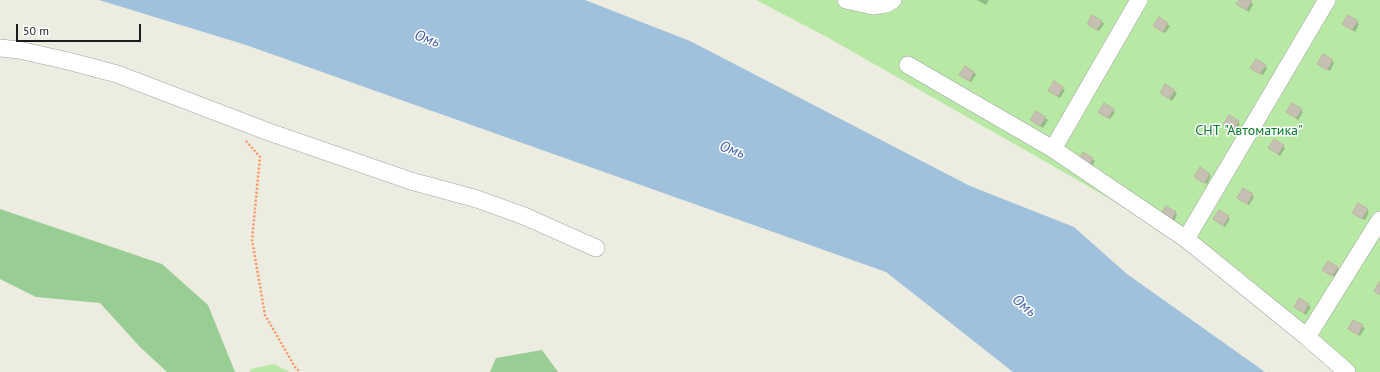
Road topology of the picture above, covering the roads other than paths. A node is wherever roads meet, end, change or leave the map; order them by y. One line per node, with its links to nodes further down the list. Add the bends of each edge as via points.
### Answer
1 (846, 0): 2 (lane, via 874,6)
2 (893, 0)
3 (1138, 0): 7 (lane)
4 (1327, 0): 9 (lane)
5 (0, 48): 10 (lane, via 19,50 117,74 270,132 411,181 484,201)
6 (908, 65): 7 (lane)
7 (1053, 149): 9 (lane)
8 (1380, 220): 11 (lane)
9 (1186, 239): 11 (lane)
10 (596, 248)
11 (1307, 337): 12 (lane)
12 (1347, 372)

